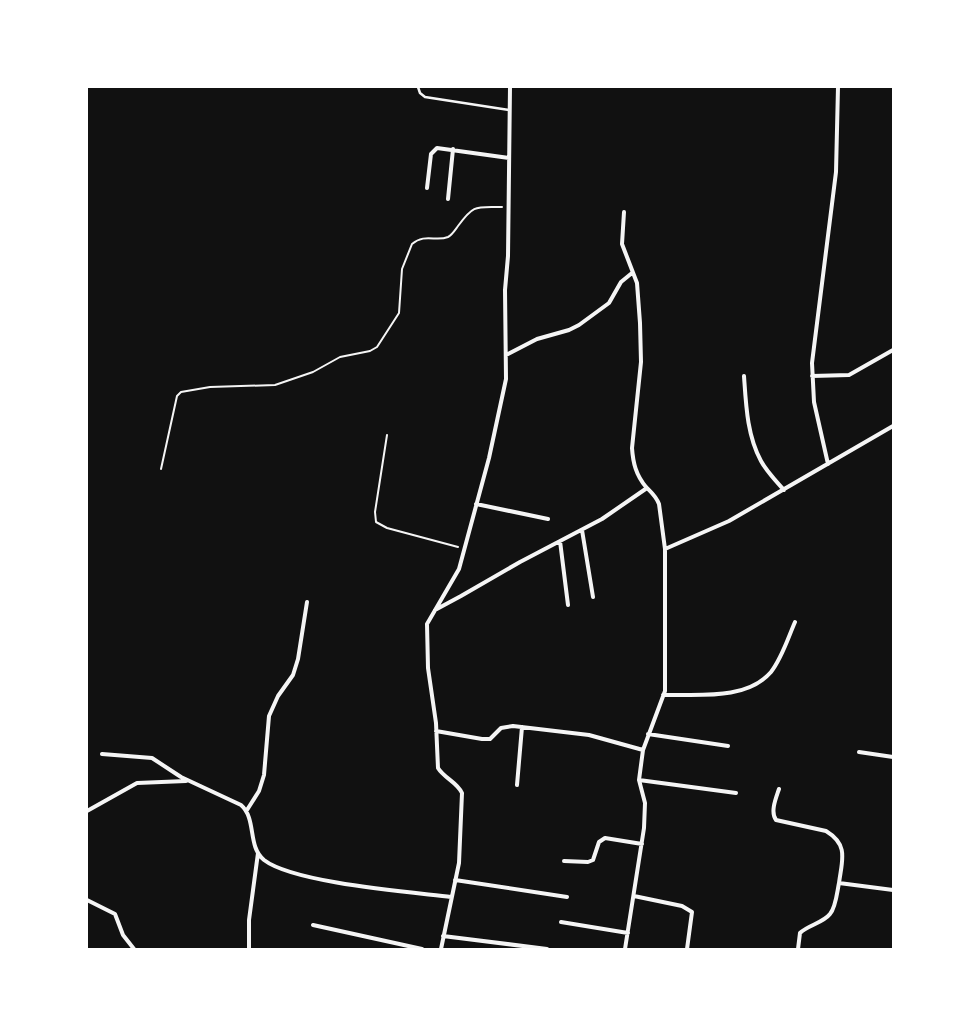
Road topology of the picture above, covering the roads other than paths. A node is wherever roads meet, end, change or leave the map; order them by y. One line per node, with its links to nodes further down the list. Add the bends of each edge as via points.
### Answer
1 (418, 87): 4 (lane, via 425,97)
2 (510, 87): 4 (street)
3 (838, 87): 14 (street, via 836,172)
4 (509, 110): 6 (street)
5 (452, 149): 6 (street); 7 (street, via 437,148 431,154); 8 (street)
6 (509, 158): 12 (street)
7 (427, 188)
8 (448, 199)
9 (624, 212): 10 (street, via 622,244)
10 (632, 273): 12 (street, via 622,282 609,303 579,325 537,339); 17 (street, via 639,296 641,362 632,448 637,475)
11 (893, 350): 14 (street, via 849,375)
12 (506, 355): 19 (street, via 503,396)
13 (744, 376): 18 (street, via 747,415 757,451 767,469)
14 (812, 376): 16 (street, via 814,402)
15 (893, 426): 16 (street)
16 (828, 464): 18 (street)
17 (647, 488): 21 (street); 23 (street, via 660,504)
18 (784, 490): 23 (street, via 729,521)
19 (476, 504): 20 (street); 27 (street, via 456,576)
20 (548, 519)
21 (582, 530): 22 (street); 24 (street)
22 (560, 541): 26 (street); 27 (street)
23 (665, 549): 29 (street)
24 (592, 597)
25 (307, 602): 43 (street, via 298,659 293,675 278,696 269,716 264,775)
26 (568, 606)
27 (434, 610): 31 (street, via 426,631)
28 (794, 622): 29 (street, via 777,664 757,683 738,691)
29 (663, 695): 32 (street)
30 (522, 727): 31 (street, via 506,726 490,739); 34 (street, via 589,735); 40 (street)
31 (436, 731): 48 (street, via 438,768 462,793 459,862)
32 (648, 734): 33 (street); 34 (street)
33 (728, 746)
34 (643, 750): 38 (street)
35 (859, 752): 37 (street)
36 (102, 754): 39 (street, via 152,758)
37 (893, 757)
38 (639, 780): 42 (street); 45 (street, via 646,810)
39 (188, 781): 43 (street); 44 (street, via 137,783)
40 (517, 785)
41 (779, 789): 49 (street, via 773,811 776,820 826,830 842,845)
42 (736, 793)
43 (247, 810): 46 (street, via 254,846)
44 (87, 811)
45 (642, 844): 47 (street, via 605,838 599,842 593,860); 51 (street)
46 (258, 853): 52 (street, via 264,860 279,868 308,876); 60 (street, via 249,920)
47 (564, 861)
48 (455, 880): 52 (street); 53 (street)
49 (839, 883): 50 (street); 66 (street, via 831,913 807,926 800,933)
50 (893, 890)
51 (634, 896): 57 (street); 65 (street, via 682,906 692,912)
52 (451, 897): 58 (street)
53 (567, 897)
54 (87, 900): 59 (street, via 115,914 123,935)
55 (560, 922): 57 (street)
56 (313, 924): 61 (street)
57 (628, 933): 64 (street)
58 (443, 936): 62 (street); 63 (street)
59 (134, 949)
60 (249, 949)
61 (422, 949)
62 (440, 949)
63 (547, 949)
64 (625, 949)
65 (687, 949)
66 (798, 949)

